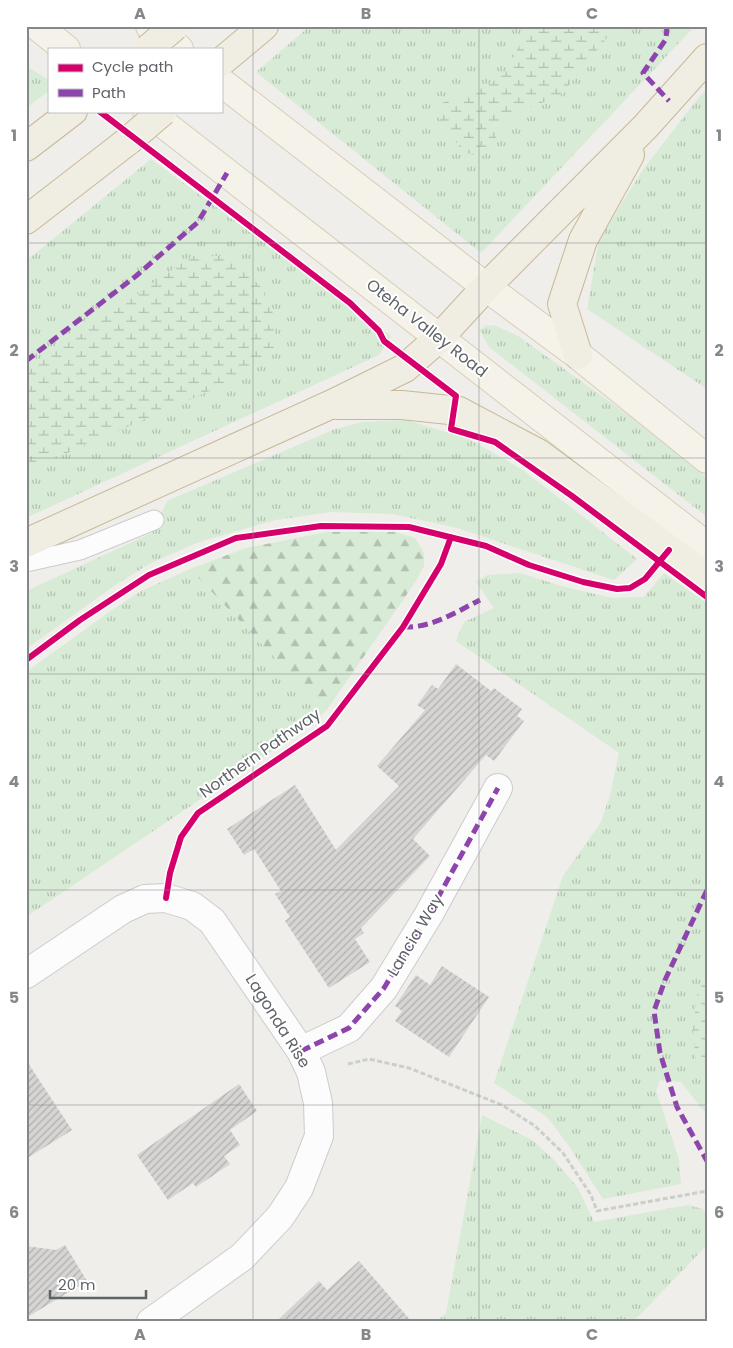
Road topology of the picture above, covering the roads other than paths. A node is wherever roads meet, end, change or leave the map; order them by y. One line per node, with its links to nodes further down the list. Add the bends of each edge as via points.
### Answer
1 (37, 26): 5 (main road)
2 (150, 26): 7 (main road)
3 (174, 26): 6 (highway, bridge)
4 (264, 26): 8 (highway)
5 (65, 48)
6 (149, 48)
7 (178, 48)
8 (227, 57)
9 (707, 58): 14 (highway)
10 (222, 83): 17 (main road)
11 (72, 112): 15 (highway)
12 (148, 112): 18 (main road, Oteha Valley Road)
13 (162, 112): 16 (highway, bridge)
14 (646, 126): 17 (highway); 19 (highway, via 583,240 562,304)
15 (26, 147)
16 (26, 220)
17 (486, 287): 18 (highway); 19 (main road)
18 (440, 337): 20 (highway, via 405,368); 24 (main road, Oteha Valley Road)
19 (578, 355): 21 (main road)
20 (332, 404): 23 (highway); 26 (highway, via 402,405 459,412 538,454)
21 (707, 459)
22 (154, 520): 25 (lane, via 80,550)
23 (26, 543)
24 (707, 546)
25 (26, 562)
26 (707, 577)
27 (498, 788): 29 (street, Lancia Way, via 384,988 349,1028)
28 (26, 974): 29 (street, Lagonda Rise, via 122,909 145,899 166,898 192,906 212,921)
29 (306, 1062): 30 (street, Lagonda Rise, via 318,1103 319,1136 299,1188 280,1217 242,1257)
30 (151, 1322)

